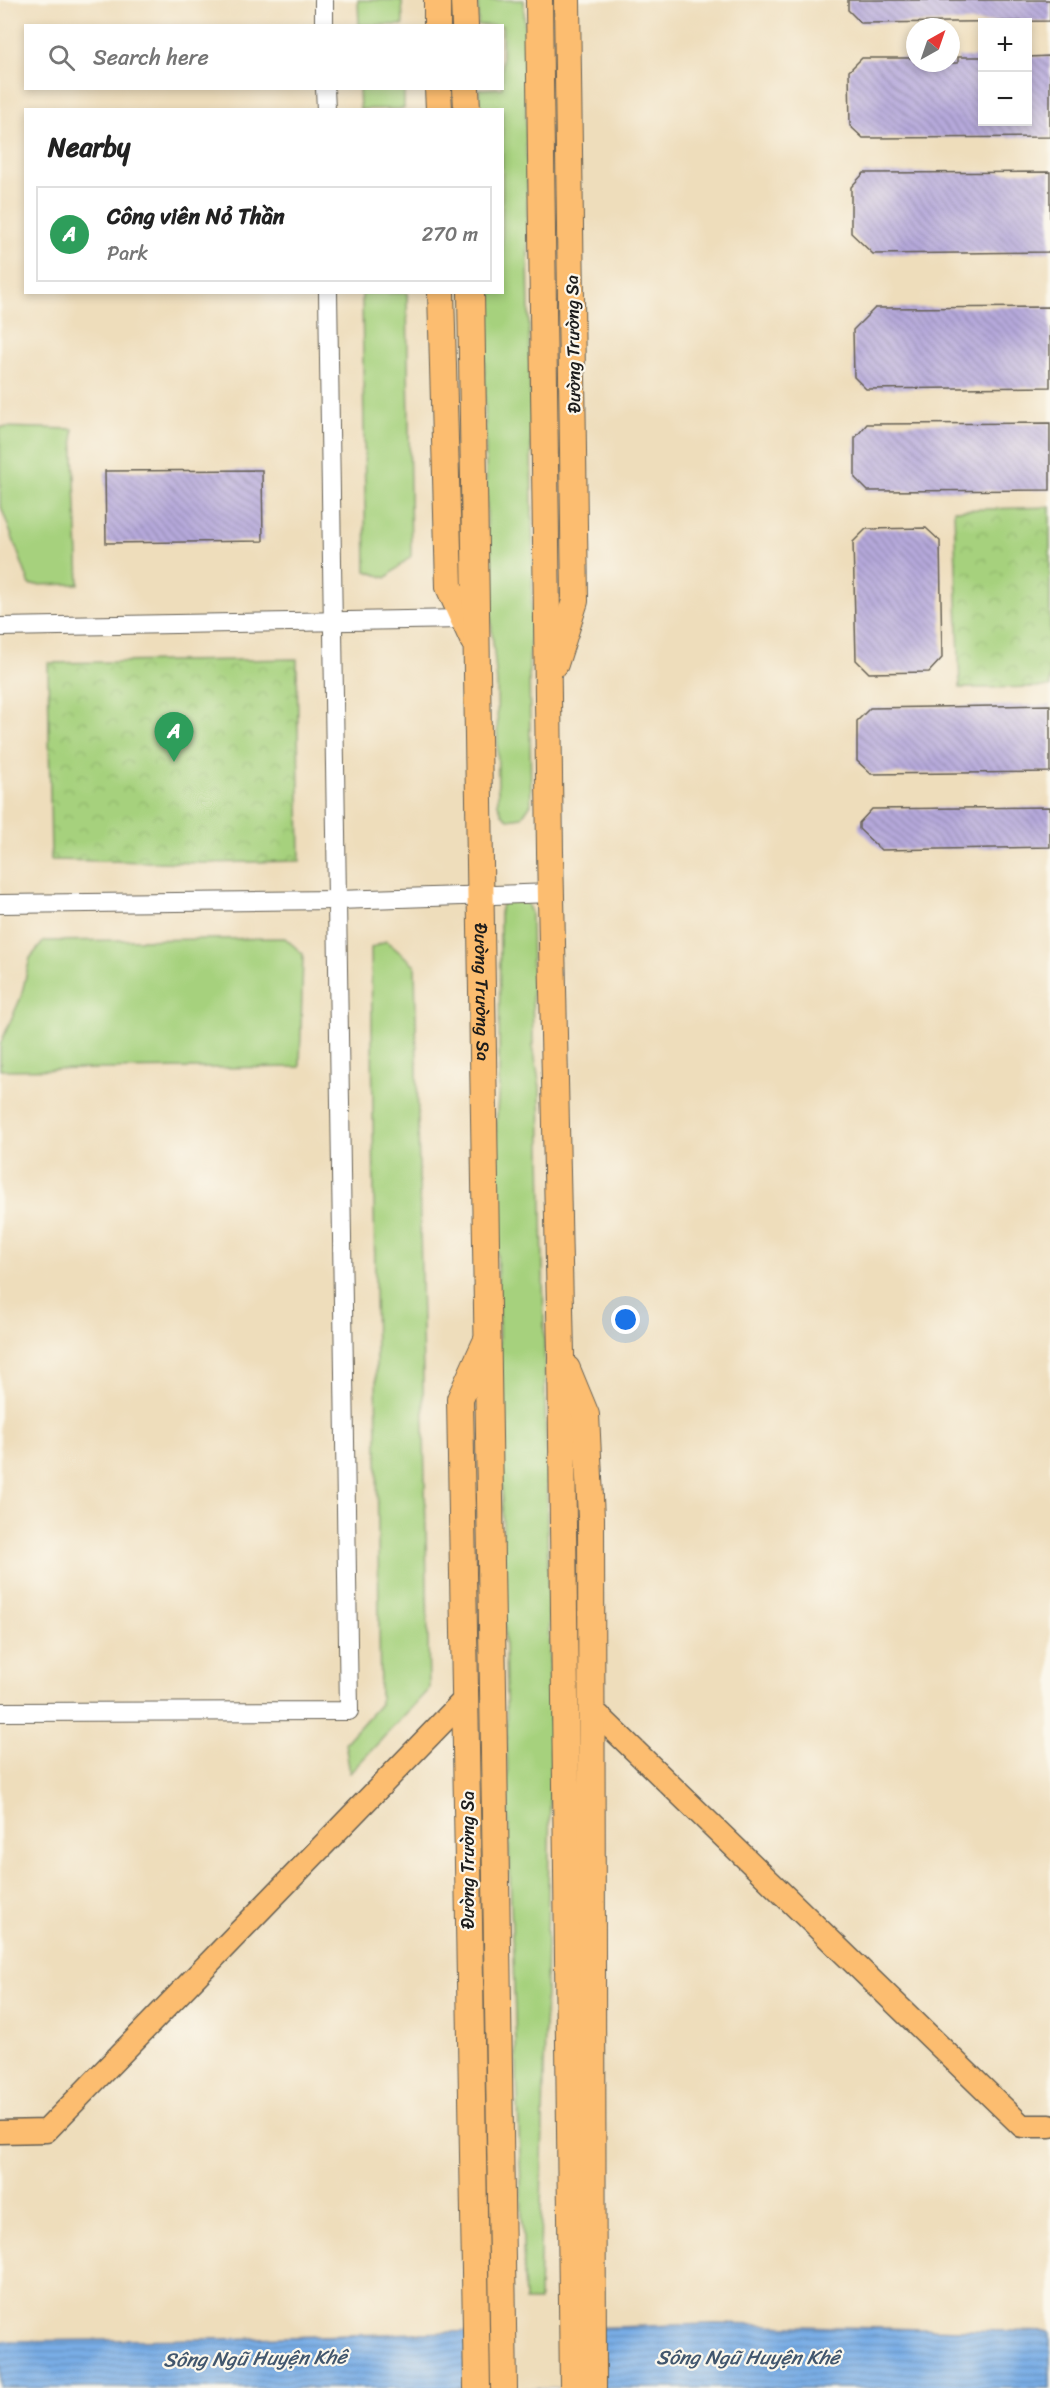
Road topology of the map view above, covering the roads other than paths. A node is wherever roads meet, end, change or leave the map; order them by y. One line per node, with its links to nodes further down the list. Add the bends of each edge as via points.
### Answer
1 (324, 0): 6 (street)
2 (437, 0): 7 (highway)
3 (464, 0): 8 (highway)
4 (539, 0): 20 (highway, Đường Trường Sa)
5 (567, 0): 21 (highway, Đường Trường Sa)
6 (324, 24)
7 (437, 24)
8 (465, 24)
9 (325, 90): 12 (street)
10 (438, 90): 13 (highway)
11 (466, 90): 14 (highway)
12 (326, 108)
13 (439, 108)
14 (466, 108)
15 (328, 294): 23 (street)
16 (441, 294): 18 (highway, Đường Trường Sa)
17 (471, 294): 19 (highway, Đường Trường Sa)
18 (447, 484): 19 (highway); 22 (highway, Đường Trường Sa, via 449,587)
19 (475, 484): 25 (highway, Đường Trường Sa)
20 (545, 502): 21 (highway); 26 (highway, Đường Trường Sa)
21 (574, 502): 26 (highway, Đường Trường Sa, via 575,601)
22 (464, 619): 23 (street); 25 (highway, Đường Trường Sa)
23 (333, 621): 24 (street); 29 (street)
24 (0, 627)
25 (477, 648): 28 (highway, Đường Trường Sa)
26 (548, 685): 27 (highway, Đường Trường Sa)
27 (552, 893): 28 (street); 32 (highway, Đường Trường Sa)
28 (482, 895): 29 (street); 31 (highway, Đường Trường Sa)
29 (337, 900): 30 (street); 35 (street, via 349,1711)
30 (0, 904)
31 (488, 1337): 33 (highway, Đường Trường Sa, via 460,1400); 40 (highway, Đường Trường Sa)
32 (561, 1354): 34 (highway, Đường Trường Sa, via 586,1415); 38 (highway, Đường Trường Sa)
33 (465, 1699): 37 (main road, via 46,2131); 39 (highway, Đường Trường Sa)
34 (592, 1709): 36 (main road, via 1023,2126); 38 (highway, Đường Trường Sa)
35 (0, 1712)
36 (1050, 2126)
37 (0, 2132)
38 (582, 2310): 41 (highway, Đường Trường Sa); 42 (highway, Đường Trường Sa)
39 (477, 2388)
40 (504, 2388)
41 (573, 2388)
42 (593, 2388)

